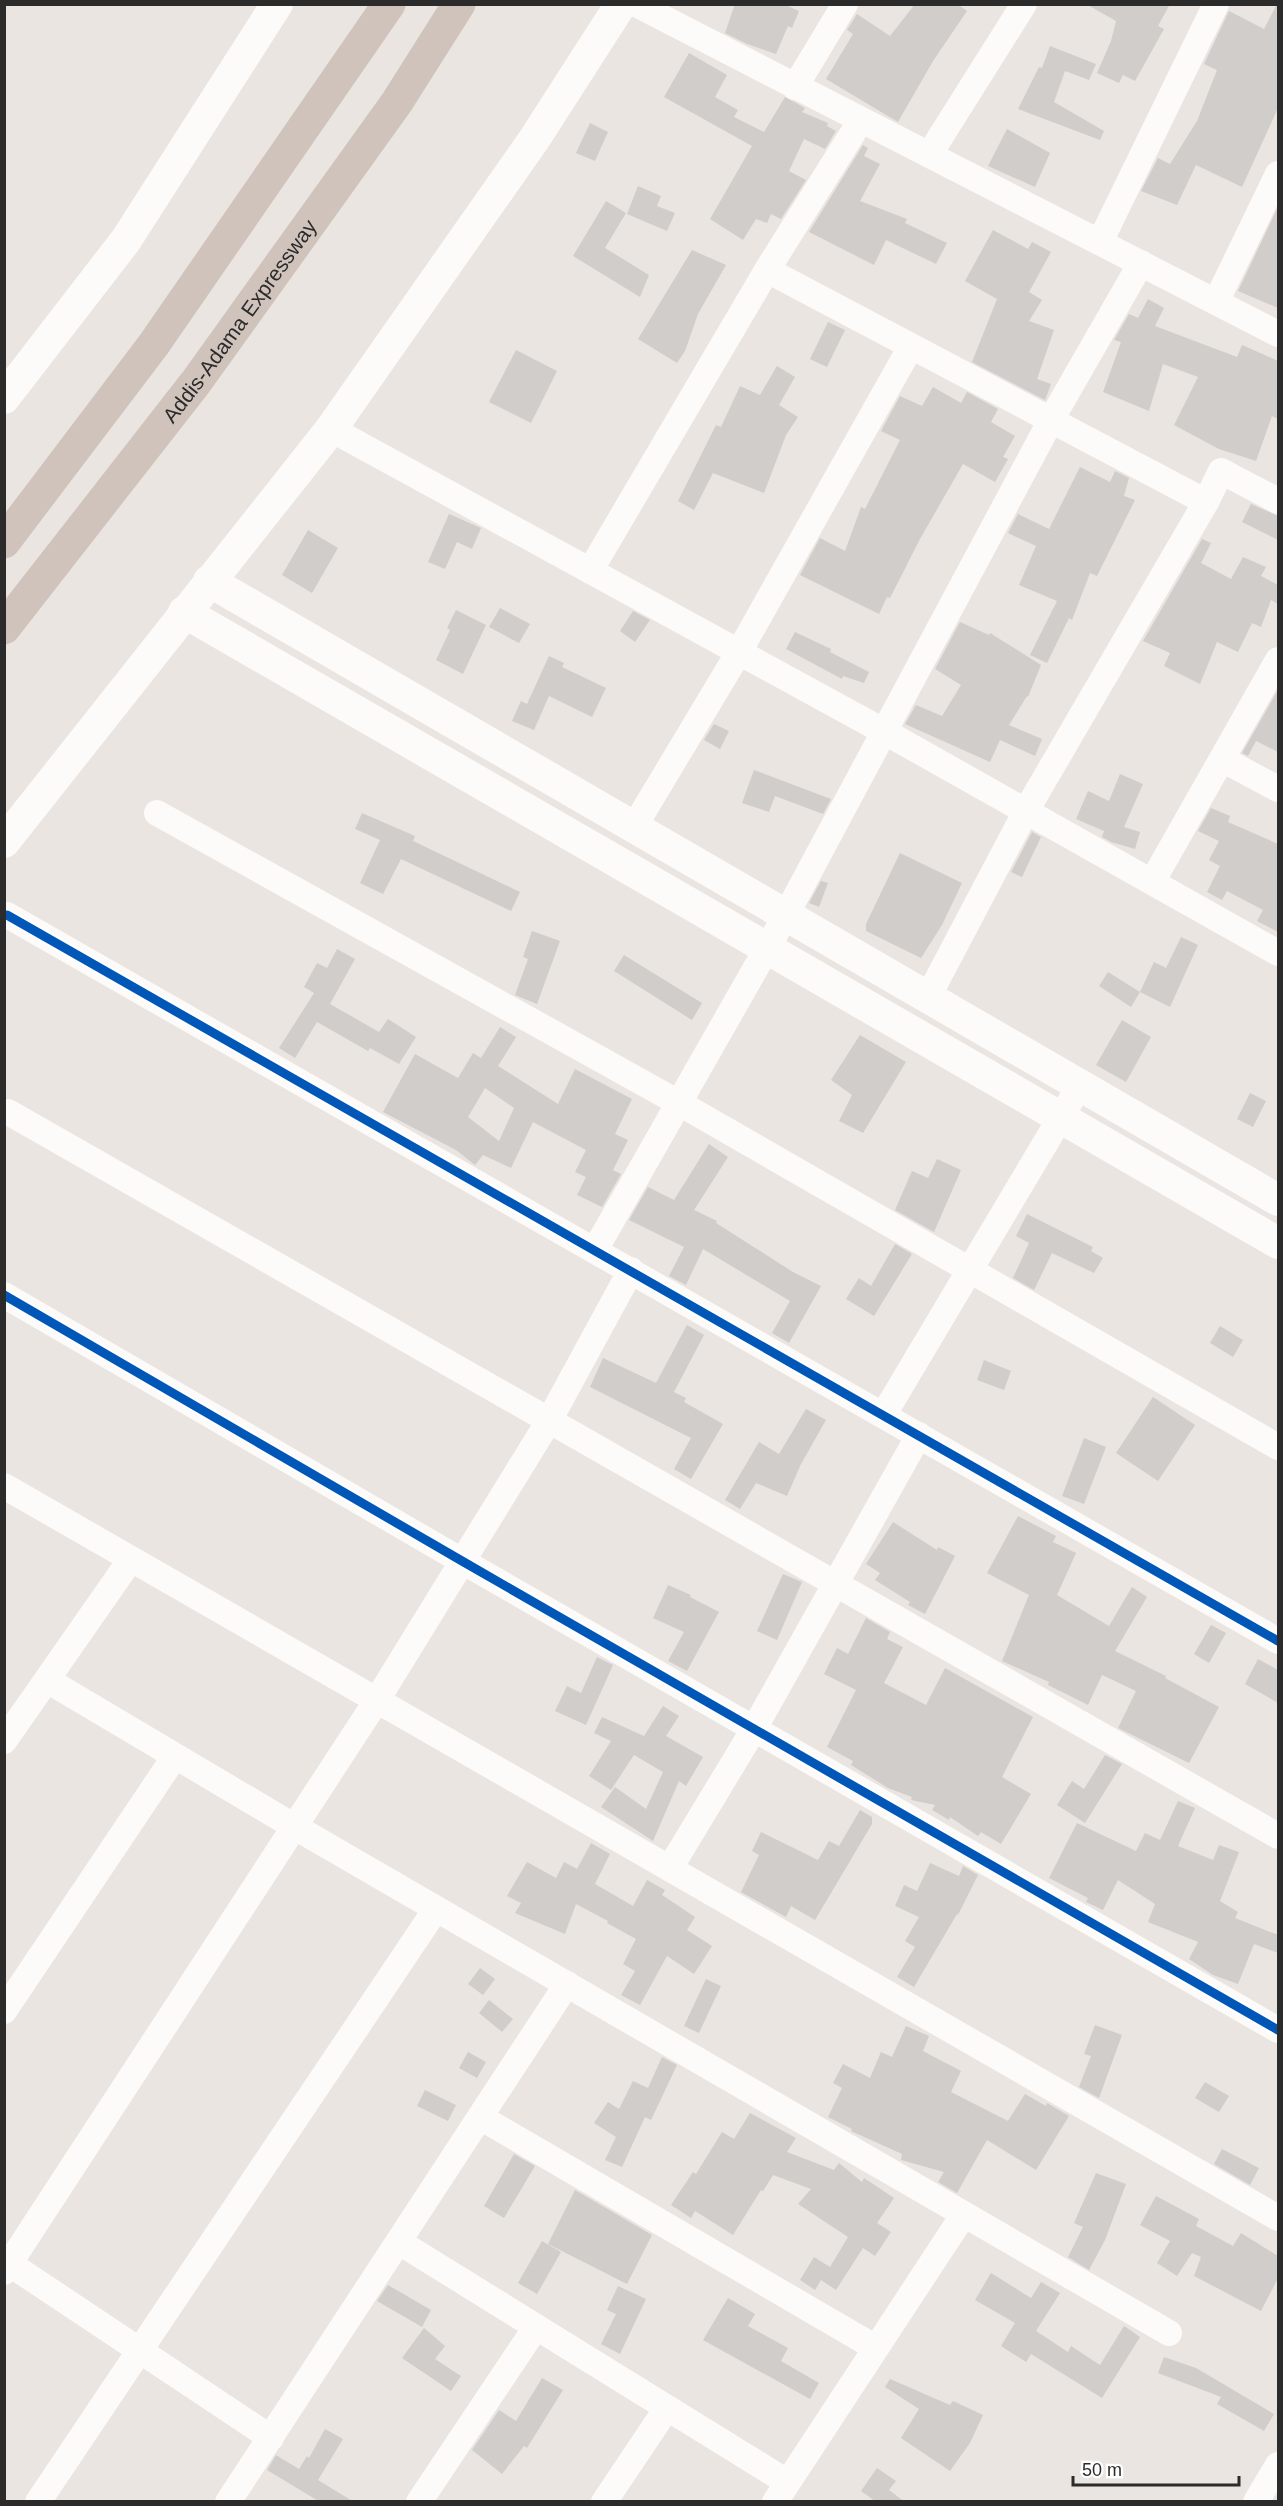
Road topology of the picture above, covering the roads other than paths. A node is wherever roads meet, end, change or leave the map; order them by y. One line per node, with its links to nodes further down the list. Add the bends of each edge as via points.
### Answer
1 (278, 4): 19 (street, via 126,240)
2 (389, 4): 24 (highway, via 154,344)
3 (459, 4): 28 (highway, Addis-Adama Expressway, via 397,102 196,382)
4 (621, 4): 21 (street, via 535,138)
5 (636, 4): 9 (street)
6 (845, 4): 9 (street)
7 (1024, 4): 11 (street)
8 (1216, 4): 13 (street)
9 (795, 87): 10 (street)
10 (861, 120): 11 (street); 15 (street)
11 (929, 155): 13 (street)
12 (1278, 174): 16 (street)
13 (1100, 242): 14 (street)
14 (1141, 263): 16 (street); 20 (street)
15 (767, 270): 18 (street); 25 (street)
16 (1216, 302): 17 (street)
17 (1278, 334)
18 (910, 348): 20 (street); 29 (street)
19 (4, 398)
20 (1051, 420): 23 (street); 31 (street)
21 (331, 429): 25 (street); 26 (street)
22 (1278, 501): 23 (street, via 1221,471)
23 (1206, 502): 34 (street)
24 (4, 542)
25 (590, 571): 29 (street)
26 (209, 581): 27 (street); 36 (street)
27 (184, 612): 37 (street); 41 (street)
28 (4, 628)
29 (739, 652): 31 (street); 36 (street)
30 (1278, 660): 32 (street)
31 (885, 732): 34 (street); 40 (street)
32 (1222, 759): 33 (street); 38 (street)
33 (1278, 789)
34 (1026, 811): 38 (street); 43 (street)
35 (157, 813): 45 (street)
36 (634, 827): 40 (street)
37 (4, 842)
38 (1152, 882): 42 (street)
39 (7, 915): 50 (street)
40 (786, 915): 41 (street); 43 (street)
41 (768, 948): 45 (street); 47 (street)
42 (1278, 953)
43 (928, 997): 44 (street)
44 (1080, 1085): 47 (street); 48 (street)
45 (679, 1103): 50 (street); 52 (street)
46 (8, 1112): 55 (street)
47 (1061, 1118): 49 (street); 52 (street)
48 (1278, 1200)
49 (1278, 1243)
50 (595, 1250): 51 (street)
51 (631, 1270): 54 (street); 55 (street)
52 (971, 1271): 54 (street); 57 (street)
53 (4, 1295): 60 (street)
54 (885, 1414): 56 (street)
55 (550, 1419): 60 (street); 61 (street)
56 (919, 1435): 61 (street); 62 (street)
57 (1278, 1447)
58 (4, 1486): 59 (street)
59 (131, 1559): 63 (street); 64 (street)
60 (462, 1561): 64 (street); 65 (street)
61 (835, 1582): 65 (street); 69 (street)
62 (1278, 1641)
63 (46, 1680): 66 (street); 67 (street)
64 (378, 1700): 68 (street); 70 (street)
65 (754, 1729): 70 (street); 74 (street)
66 (4, 1740)
67 (175, 1756): 68 (street); 73 (street)
68 (295, 1827): 71 (street); 79 (street)
69 (1278, 1836)
70 (670, 1868): 77 (street)
71 (436, 1908): 72 (street); 83 (street)
72 (567, 1984): 75 (street); 76 (street)
73 (4, 2011)
74 (1278, 2030)
75 (480, 2117): 78 (street); 82 (street)
76 (964, 2214): 81 (street); 82 (street)
77 (1278, 2218)
78 (399, 2242): 80 (street); 85 (street)
79 (6, 2265): 83 (street)
80 (536, 2327): 84 (street); 90 (street)
81 (1169, 2333)
82 (876, 2348): 87 (street)
83 (141, 2351): 85 (street); 88 (street)
84 (667, 2408): 87 (street); 91 (street)
85 (271, 2438): 89 (street)
86 (1278, 2465): 92 (street)
87 (781, 2492)
88 (38, 2502)
89 (228, 2502)
90 (419, 2502)
91 (604, 2502)
92 (1256, 2502)

